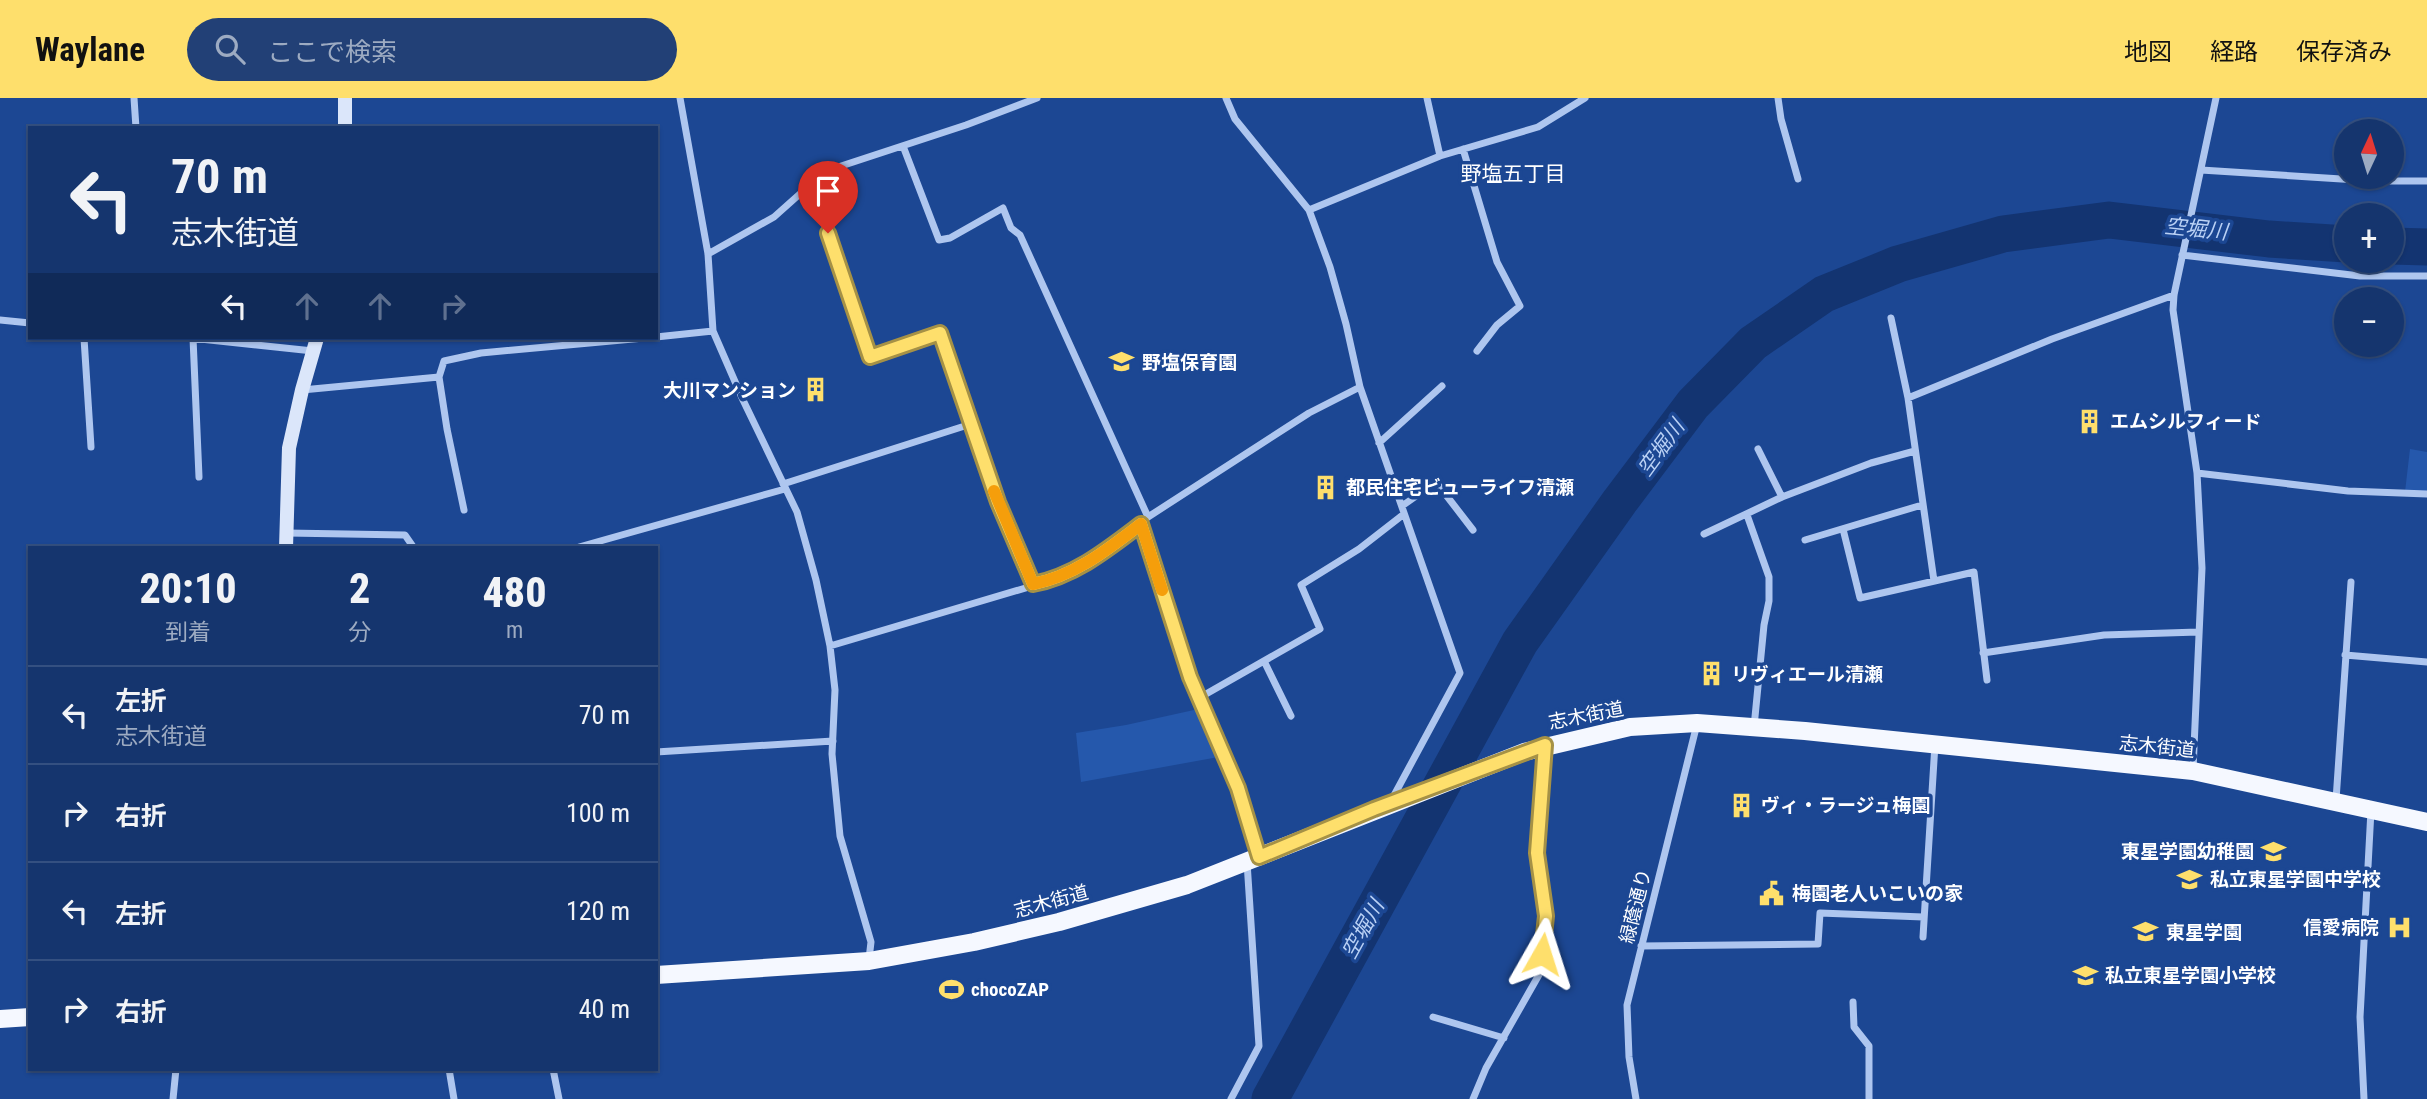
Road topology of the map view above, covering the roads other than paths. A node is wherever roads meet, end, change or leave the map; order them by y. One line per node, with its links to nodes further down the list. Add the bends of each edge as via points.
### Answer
1 (134, 98): 10 (street)
2 (345, 98): 11 (main road)
3 (680, 98): 20 (street)
4 (1037, 98): 12 (street)
5 (1226, 98): 19 (street, via 1236,119)
6 (1427, 98): 14 (street)
7 (1585, 98): 13 (street, via 1538,127)
8 (1778, 98): 16 (street)
9 (2216, 98): 15 (street)
10 (136, 126)
11 (345, 126)
12 (903, 146): 18 (street, via 832,169); 54 (street, via 939,240 1003,208 1020,235)
13 (1463, 149): 14 (street); 34 (street, via 1497,262 1520,306)
14 (1440, 156): 19 (street)
15 (2201, 170): 17 (street); 21 (street)
16 (1798, 179)
17 (2427, 181)
18 (811, 184): 20 (street, via 774,217); 40 (street, via 870,357 940,333)
19 (1309, 210): 37 (street, via 1330,267)
20 (708, 254): 27 (street)
21 (2182, 255): 22 (street, via 2360,276); 23 (street)
22 (2427, 276)
23 (2174, 295): 39 (street); 45 (street)
24 (1891, 318): 39 (street)
25 (0, 320): 26 (street)
26 (28, 323)
27 (713, 331): 28 (street); 47 (street)
28 (658, 337)
29 (84, 340): 42 (street)
30 (192, 340): 46 (street)
31 (233, 340): 33 (street)
32 (621, 340): 35 (street, via 481,352 444,361)
33 (315, 344): 38 (main road)
34 (1476, 351)
35 (439, 377): 38 (street); 51 (street)
36 (1442, 386): 41 (street)
37 (1360, 387): 41 (street); 54 (street, via 1309,413)
38 (302, 390): 60 (main road, via 289,448)
39 (1908, 398): 44 (street)
40 (971, 425): 47 (street); 65 (street)
41 (1379, 443): 52 (street)
42 (91, 447)
43 (1758, 449): 49 (street)
44 (1915, 451): 49 (street); 50 (street)
45 (2197, 473): 48 (street, via 2348,491); 66 (street, via 2202,568)
46 (199, 477)
47 (784, 487): 62 (street); 67 (street, via 797,512)
48 (2427, 494)
49 (1782, 497): 53 (street)
50 (1922, 505): 56 (street); 63 (street)
51 (464, 509)
52 (1403, 510): 57 (street, via 1436,482); 70 (street, via 1359,549 1301,585 1320,629); 82 (street, via 1460,673)
53 (1747, 515): 58 (street); 76 (street, via 1769,577)
54 (1148, 517): 55 (street)
55 (1141, 524): 65 (street, via 1096,558); 73 (street)
56 (1843, 529): 59 (street); 63 (street, via 1860,598)
57 (1473, 530)
58 (1704, 534)
59 (1805, 540)
60 (286, 541): 61 (street, via 405,535)
61 (413, 546)
62 (582, 546)
63 (1934, 581): 68 (street, via 1974,572)
64 (2351, 582): 69 (street)
65 (1033, 584): 67 (street)
66 (2198, 632): 68 (street, via 2104,635); 81 (street)
67 (830, 646): 77 (street, via 835,690)
68 (1983, 653): 72 (street)
69 (2346, 655): 71 (street); 83 (street)
70 (1264, 661): 73 (street); 74 (street)
71 (2427, 662)
72 (1987, 680)
73 (1199, 698): 86 (street, via 1238,788)
74 (1291, 716)
75 (1698, 723): 76 (main road, 志木街道); 79 (main road, 志木街道, via 1630,727); 89 (street, 緑蔭通り)
76 (1754, 727): 78 (main road, 志木街道)
77 (833, 741): 80 (street); 90 (street, via 841,836 871,942)
78 (1935, 744): 81 (main road, 志木街道); 87 (street)
79 (1545, 745): 82 (main road, 志木街道); 96 (street, via 1537,853 1546,916 1540,973)
80 (658, 752)
81 (2193, 771): 83 (main road, 志木街道)
82 (1396, 800): 86 (main road, 志木街道)
83 (2336, 801): 84 (main road, 志木街道)
84 (2371, 809): 85 (main road, 志木街道); 107 (street, via 2360,1017)
85 (2427, 822)
86 (1253, 859): 90 (main road, 志木街道, via 1186,885 1059,922); 103 (street, via 1259,1046)
87 (1923, 917): 88 (street); 89 (street, via 1820,913 1818,944)
88 (1923, 937)
89 (1641, 946): 105 (street, 緑蔭通り, via 1627,1005)
90 (869, 961): 91 (main road, 志木街道)
91 (658, 975)
92 (1853, 1002): 106 (street, via 1854,1027 1869,1046)
93 (28, 1017): 95 (main road)
94 (1433, 1017): 96 (street)
95 (0, 1019)
96 (1504, 1038): 104 (street)
97 (176, 1071): 100 (street)
98 (449, 1071): 101 (street)
99 (553, 1071): 102 (street)
100 (173, 1099)
101 (454, 1099)
102 (559, 1099)
103 (1231, 1099)
104 (1473, 1099)
105 (1636, 1099)
106 (1869, 1099)
107 (2364, 1099)

